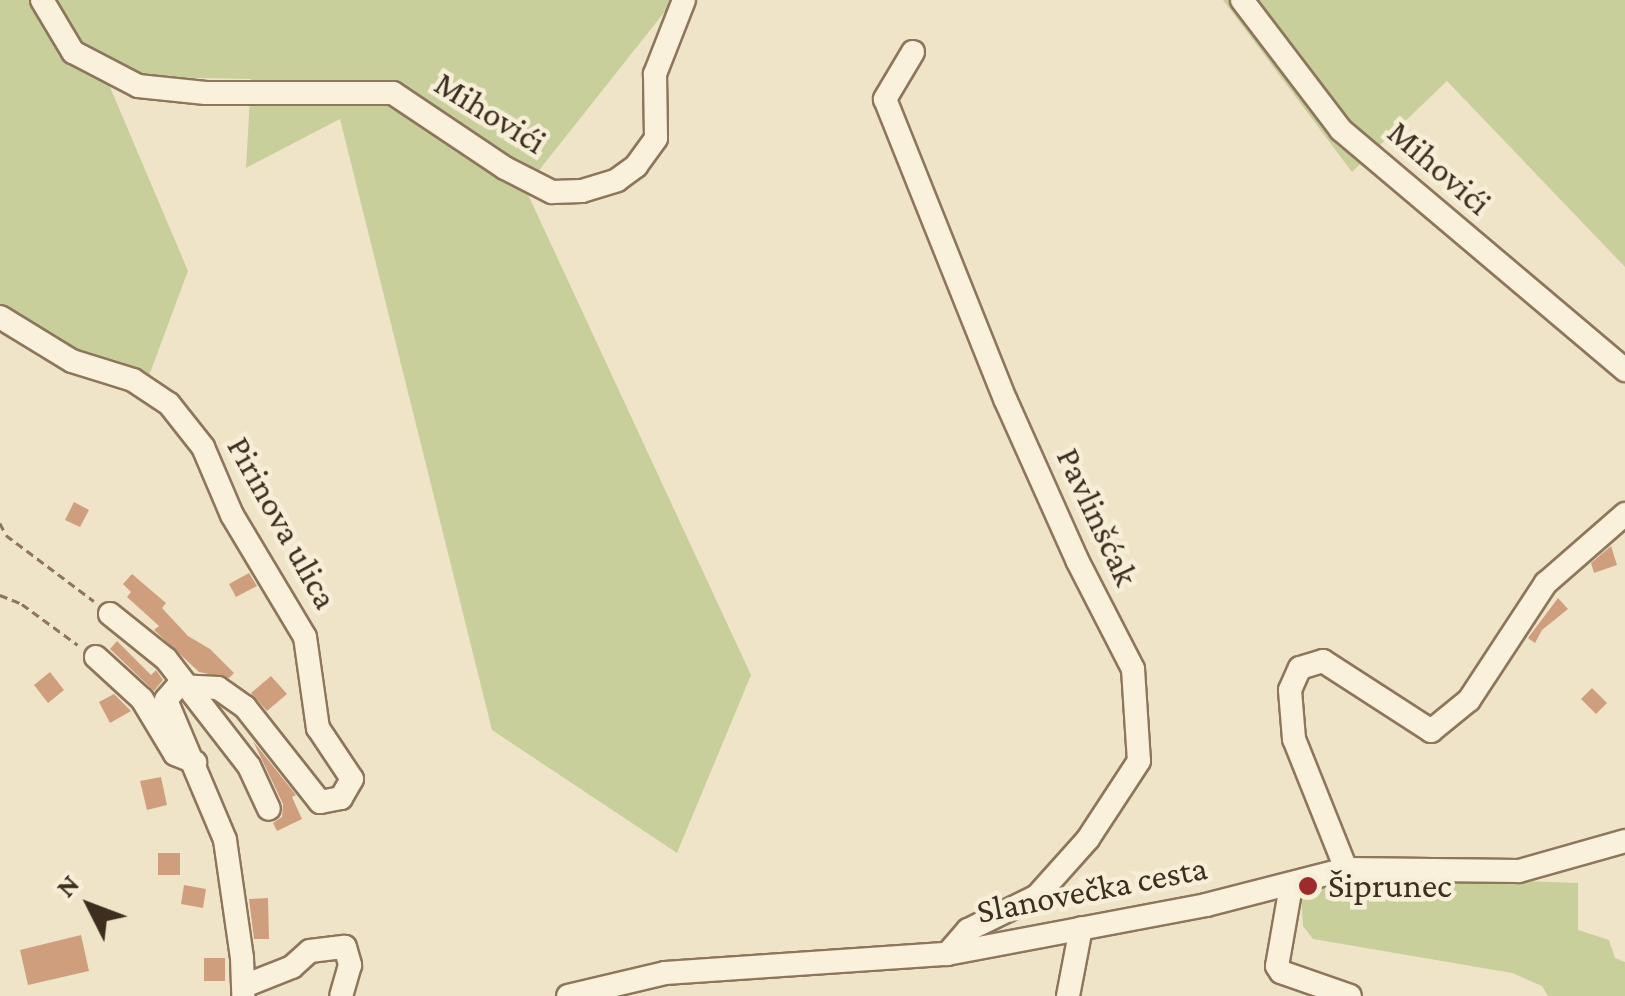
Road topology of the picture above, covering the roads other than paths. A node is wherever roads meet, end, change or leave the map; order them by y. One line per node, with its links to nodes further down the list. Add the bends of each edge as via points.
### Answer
1 (42, 0): 2 (street, Mihovići, via 73,52 138,86 393,93 552,192 617,180 656,138 655,74)
2 (684, 0)
3 (1242, 0): 6 (street, Mihovići, via 1341,130)
4 (913, 52): 17 (street, Pavlinšćak, via 885,100 1006,401 1132,669 1139,761 1088,839 1036,896 968,930)
5 (0, 317): 10 (street, Pirinova ulica, via 72,361 133,380 169,404 202,448 232,515 305,637 318,728 352,780 341,798 320,802 244,707 218,688)
6 (1621, 365)
7 (1625, 514): 14 (street, via 1546,583 1469,700 1431,731 1323,662 1300,668 1290,690 1294,738)
8 (110, 614): 10 (street, via 166,659)
9 (96, 658): 11 (street, via 142,700 174,754)
10 (187, 686): 11 (street, via 166,700); 12 (street, via 249,766)
11 (195, 762): 18 (street, via 225,840)
12 (269, 808)
13 (1625, 841): 14 (street, Slanovečka cesta, via 1518,871)
14 (1346, 869): 15 (street, Slanovečka cesta)
15 (1290, 886): 16 (street, Slanovečka cesta); 22 (street, via 1277,966)
16 (1080, 928): 17 (street, Slanovečka cesta); 21 (street)
17 (948, 954): 20 (street, Slanovečka cesta, via 666,974)
18 (244, 991): 19 (street, via 292,968 310,951 345,947 350,965)
19 (341, 996)
20 (568, 996)
21 (1068, 996)
22 (1350, 996)

